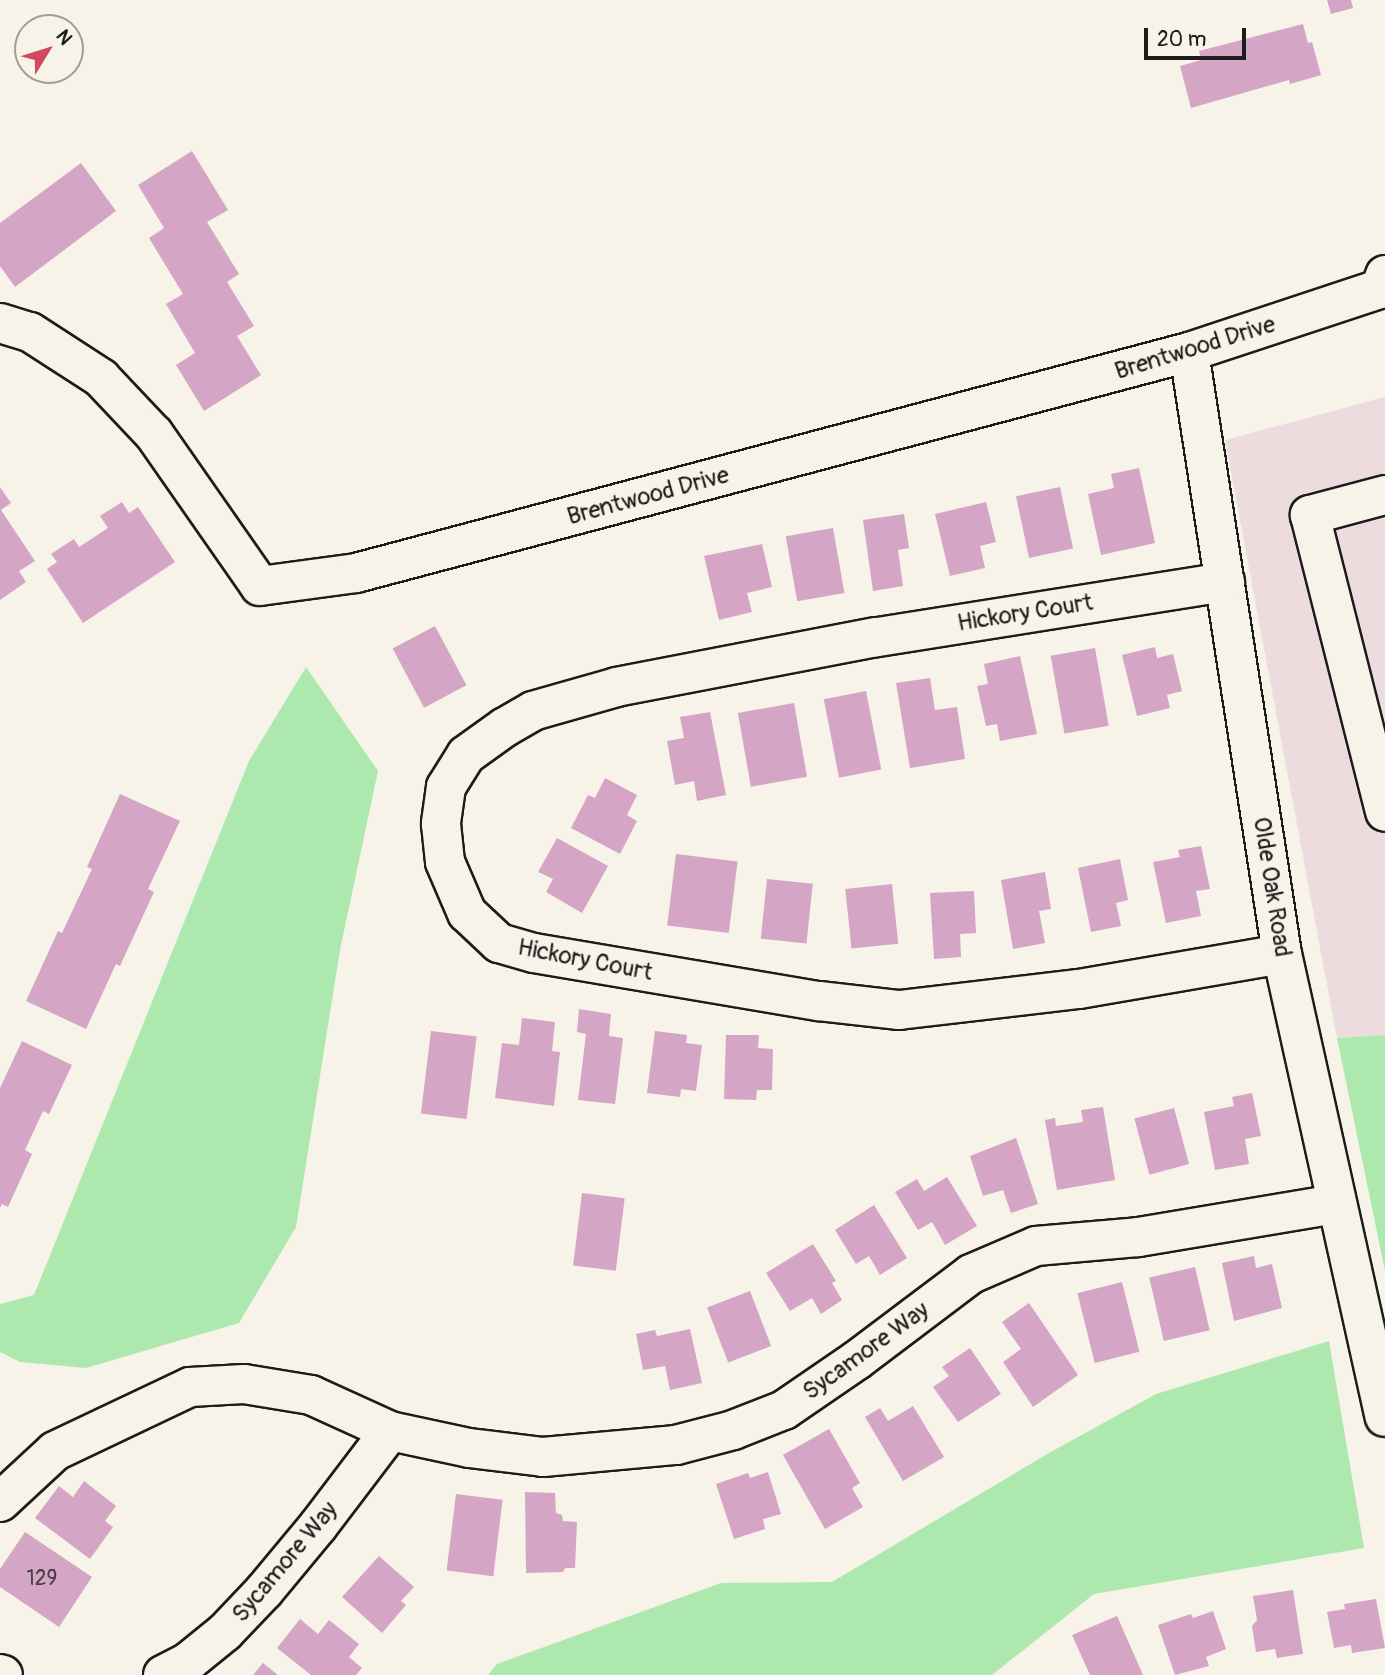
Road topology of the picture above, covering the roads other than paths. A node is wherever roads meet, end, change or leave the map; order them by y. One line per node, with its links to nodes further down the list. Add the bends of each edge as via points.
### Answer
1 (1385, 275): 3 (street, Brentwood Drive, via 1380,289)
2 (0, 323): 3 (street, Brentwood Drive, via 30,332 101,377 155,434 260,586 356,573)
3 (1189, 352): 5 (street, Olde Oak Road)
4 (1385, 495): 6 (street, via 1311,515)
5 (1224, 582): 8 (street, Olde Oak Road); 8 (street, Hickory Court, via 876,637 617,687 533,711 466,755 446,788 441,824 445,862 467,913 499,943 832,1003 899,1010 1079,989)
6 (1380, 770): 7 (street)
7 (1385, 812)
8 (1282, 954): 9 (street, Olde Oak Road)
9 (1336, 1204): 10 (street, Olde Oak Road); 11 (street, Sycamore Way, via 1138,1237 1036,1247 971,1274 784,1410 676,1445 543,1457 469,1448)
10 (1385, 1417)
11 (390, 1431): 12 (street, Sycamore Way, via 312,1395 244,1384 190,1387 55,1451); 13 (street, Sycamore Way, via 264,1591 225,1632 188,1662)
12 (0, 1502)
13 (163, 1675)

